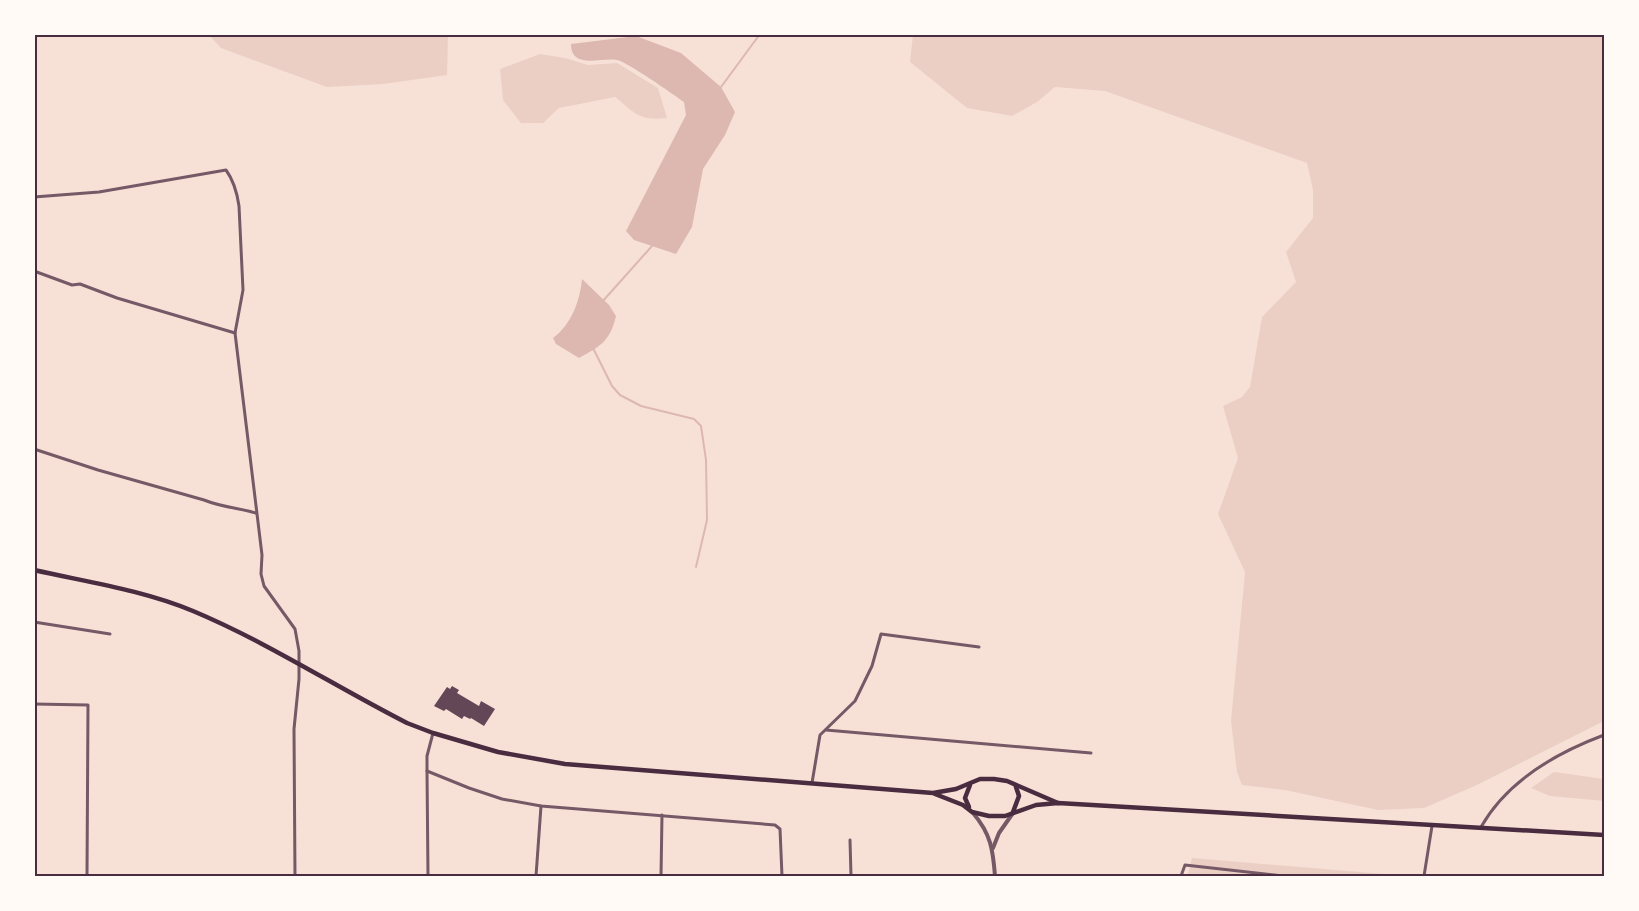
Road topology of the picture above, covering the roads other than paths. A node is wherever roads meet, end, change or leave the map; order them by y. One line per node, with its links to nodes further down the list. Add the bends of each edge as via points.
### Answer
1 (34, 197): 3 (street, via 99,192 226,170 237,193 243,290)
2 (34, 271): 3 (street)
3 (235, 333): 5 (street)
4 (34, 449): 5 (street, via 219,507)
5 (256, 513): 10 (street, via 264,586 295,629)
6 (34, 570): 10 (main road, via 146,595 192,611)
7 (34, 622): 8 (street)
8 (110, 634)
9 (979, 647): 12 (street, via 881,634 872,666 855,701)
10 (300, 665): 13 (main road); 33 (street, via 294,729)
11 (34, 704): 32 (street, via 88,705)
12 (826, 730): 15 (street); 18 (street, via 820,735)
13 (433, 733): 16 (street); 18 (main road, via 498,752 565,764)
14 (1605, 735): 27 (street, via 1543,764 1491,809)
15 (1091, 753)
16 (427, 771): 22 (street, via 501,799); 34 (street)
17 (971, 782): 19 (main road, via 994,779); 20 (main road); 23 (main road, via 965,798)
18 (812, 783): 20 (main road)
19 (1016, 786): 21 (main road); 24 (main road, via 1019,796)
20 (933, 793): 23 (main road)
21 (1058, 803): 24 (main road); 26 (main road)
22 (541, 806): 25 (street); 35 (street)
23 (972, 812): 24 (main road, via 1000,816); 30 (street)
24 (1013, 812): 30 (street)
25 (663, 815): 36 (street); 37 (street, via 775,825 780,829)
26 (1432, 826): 27 (main road); 42 (street)
27 (1480, 829): 28 (main road)
28 (1605, 835)
29 (850, 840): 38 (street)
30 (993, 848): 39 (street)
31 (1267, 875): 40 (street, via 1185,865); 41 (street)
32 (87, 876)
33 (295, 876)
34 (428, 876)
35 (536, 876)
36 (661, 876)
37 (782, 876)
38 (852, 876)
39 (995, 876)
40 (1181, 876)
41 (1283, 876)
42 (1424, 876)

